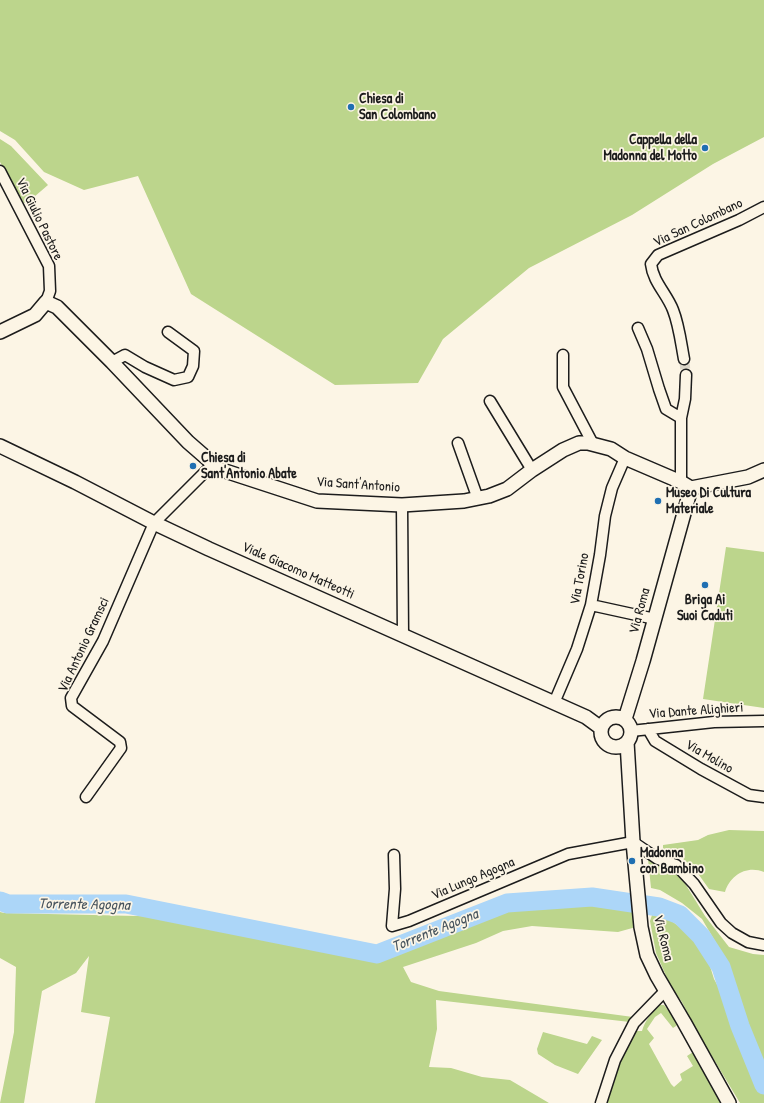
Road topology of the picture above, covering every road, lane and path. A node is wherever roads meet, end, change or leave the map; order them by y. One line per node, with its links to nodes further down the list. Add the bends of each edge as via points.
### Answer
1 (0, 171): 3 (street, Via Giulio Pastore, via 49,266 50,291)
2 (764, 207): 8 (street, Via San Colombano, via 658,255 650,264 652,273 672,309)
3 (46, 302): 5 (street, via 35,315); 9 (street, Via Sant'Antonio, via 57,307)
4 (638, 328): 12 (street, via 666,409)
5 (0, 332)
6 (168, 332): 9 (street, via 194,351 193,366 188,377 174,380 125,355)
7 (563, 355): 14 (street, via 563,387)
8 (684, 359)
9 (112, 362): 17 (street, Via Sant'Antonio, via 188,442)
10 (686, 375): 12 (street)
11 (490, 401): 18 (street)
12 (681, 418): 20 (street)
13 (458, 443): 21 (street)
14 (594, 444): 16 (street, Via Sant'Antonio, via 611,449); 18 (street, Via Sant'Antonio, via 574,445)
15 (0, 446): 23 (street, Viale Giacomo Matteotti)
16 (625, 458): 20 (street, Via Sant'Antonio); 24 (street, Via Torino, via 612,488 605,516)
17 (213, 464): 22 (street, Via Sant'Antonio, via 219,469 317,501); 23 (street)
18 (532, 470): 21 (street, Via Sant'Antonio, via 507,489)
19 (764, 470): 20 (street, via 748,477)
20 (686, 485): 25 (street, Via Roma, via 678,533)
21 (478, 499): 22 (street, Via Sant'Antonio)
22 (402, 504): 26 (street)
23 (154, 523): 26 (street, Viale Giacomo Matteotti); 32 (street, Via Antonio Gramsci, via 103,641 71,698 72,706 120,742 122,748)
24 (591, 604): 25 (street); 27 (street, Via Torino, via 577,649)
25 (655, 619): 31 (street, Via Roma)
26 (403, 636): 27 (street, Viale Giacomo Matteotti)
27 (554, 703): 29 (street, Viale Giacomo Matteotti, via 586,718)
28 (764, 721): 30 (street, Via Dante Alighieri, via 714,722)
29 (604, 723): 31 (street, Viale Giacomo Matteotti, via 615,716); 31 (street, via 601,738 613,747)
30 (648, 729): 31 (street, Via Dante Alighieri); 33 (street, Via Molino, via 655,741 701,769 748,795)
31 (626, 735): 34 (street, Via Roma)
32 (86, 797)
33 (764, 797)
34 (633, 842): 35 (street, Via Lungo Agogna, via 568,854 392,926); 36 (street, via 658,859 676,865 694,884 721,923 732,933 748,942); 37 (street, Via Roma, via 641,927 647,955)
35 (394, 855)
36 (764, 945)
37 (665, 991): 38 (street, via 634,1023 615,1060); 39 (street, Via Roma)
38 (601, 1103)
39 (729, 1103)

